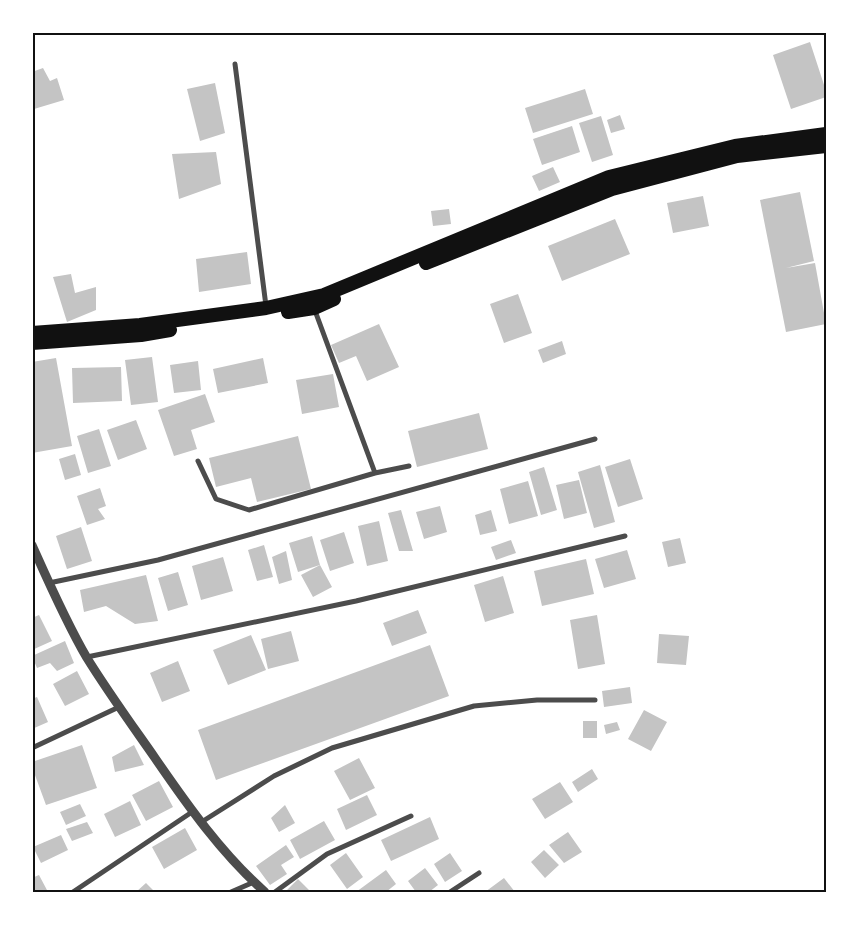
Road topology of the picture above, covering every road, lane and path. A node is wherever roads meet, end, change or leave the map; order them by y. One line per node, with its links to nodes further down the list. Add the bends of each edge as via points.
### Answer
1 (235, 64): 5 (street)
2 (826, 134): 4 (highway, via 735,146)
3 (826, 146): 4 (highway, via 737,156)
4 (610, 183): 5 (highway, via 324,295); 6 (highway)
5 (266, 308): 7 (highway, via 140,325)
6 (314, 308): 8 (highway, via 141,335); 12 (street)
7 (32, 333)
8 (32, 343)
9 (595, 439): 15 (street, via 158,560)
10 (198, 461): 12 (street, via 216,499 249,510)
11 (409, 466): 12 (street)
12 (376, 473)
13 (625, 536): 16 (street, via 356,601)
14 (32, 545): 15 (street)
15 (49, 584): 16 (street)
16 (86, 657): 18 (street)
17 (595, 700): 22 (street, via 537,700 474,706 332,748 274,776)
18 (119, 707): 19 (street); 20 (street)
19 (32, 748)
20 (192, 812): 22 (street); 25 (street)
21 (411, 816): 28 (street, via 327,854)
22 (200, 823): 24 (street)
23 (479, 873): 29 (street)
24 (254, 882): 26 (street); 27 (street)
25 (73, 892)
26 (232, 892)
27 (266, 892)
28 (275, 892)
29 (450, 892)

